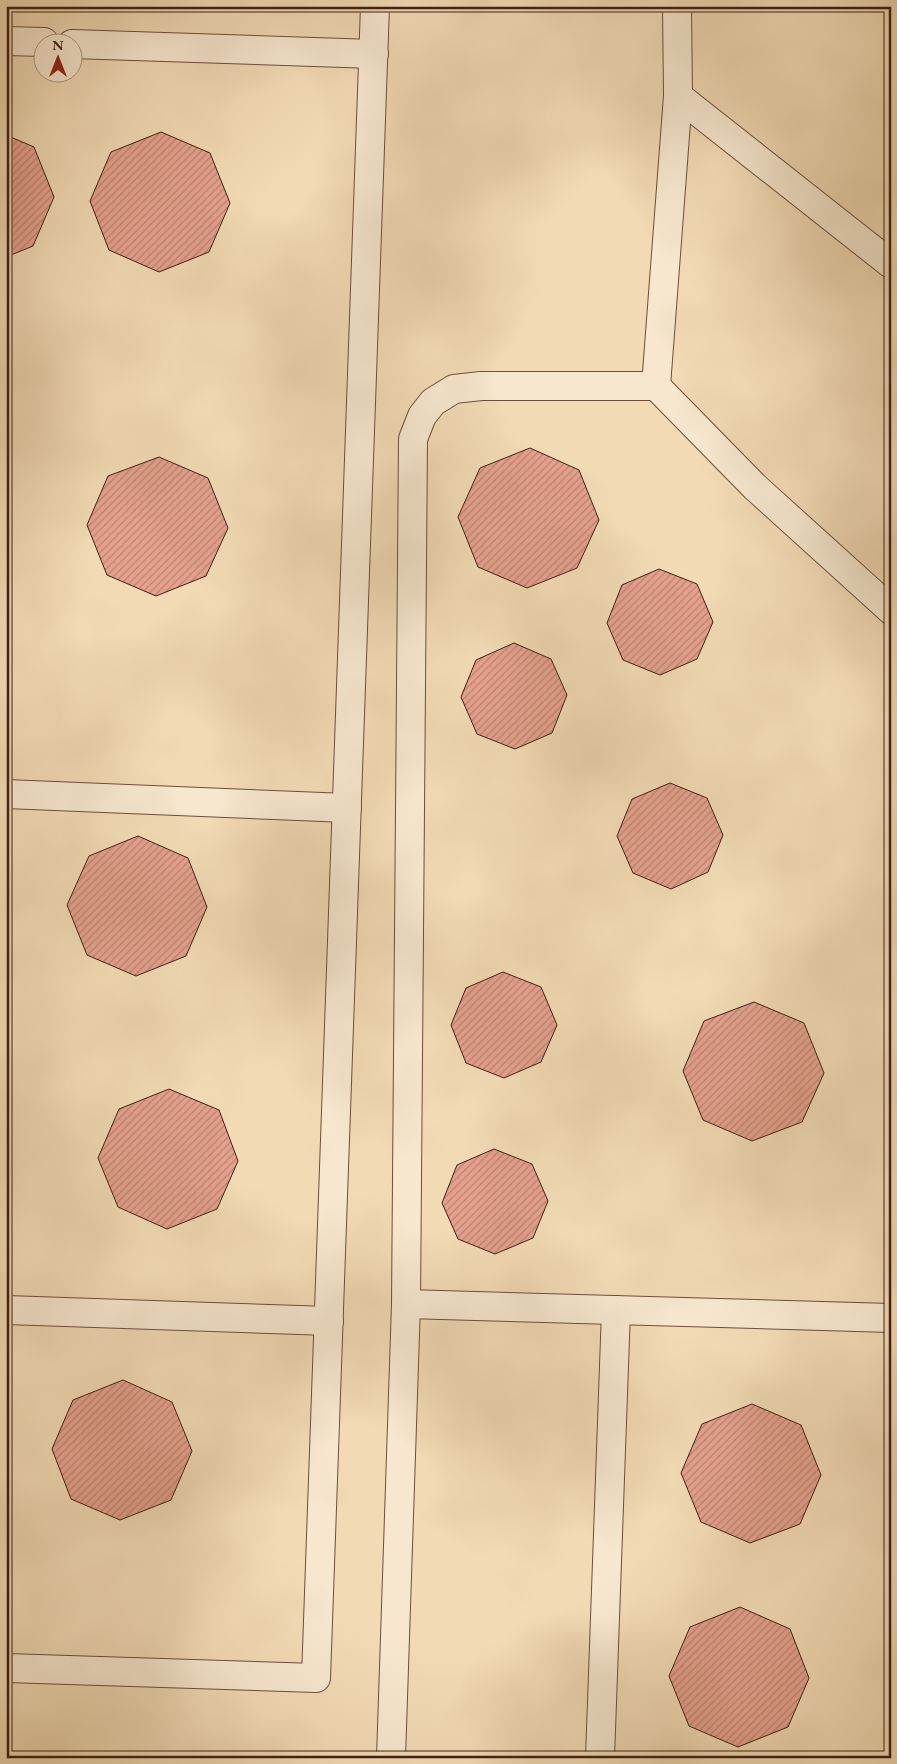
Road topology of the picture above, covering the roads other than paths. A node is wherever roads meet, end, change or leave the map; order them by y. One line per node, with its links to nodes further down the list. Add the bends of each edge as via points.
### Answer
1 (375, 6): 6 (lane)
2 (677, 6): 7 (lane)
3 (6, 41): 4 (lane)
4 (32, 42)
5 (82, 44): 6 (lane)
6 (374, 54): 12 (lane)
7 (678, 96): 8 (lane); 9 (lane)
8 (891, 264)
9 (656, 386): 10 (lane, via 755,487); 13 (lane, via 481,386 454,389 433,402 422,416 413,439)
10 (891, 610)
11 (6, 794): 12 (lane)
12 (347, 808): 17 (lane)
13 (406, 1304): 15 (lane); 19 (lane)
14 (6, 1310): 17 (lane)
15 (616, 1310): 16 (lane); 20 (lane)
16 (891, 1318)
17 (329, 1321): 18 (lane, via 316,1678)
18 (6, 1668)
19 (391, 1758)
20 (600, 1758)

